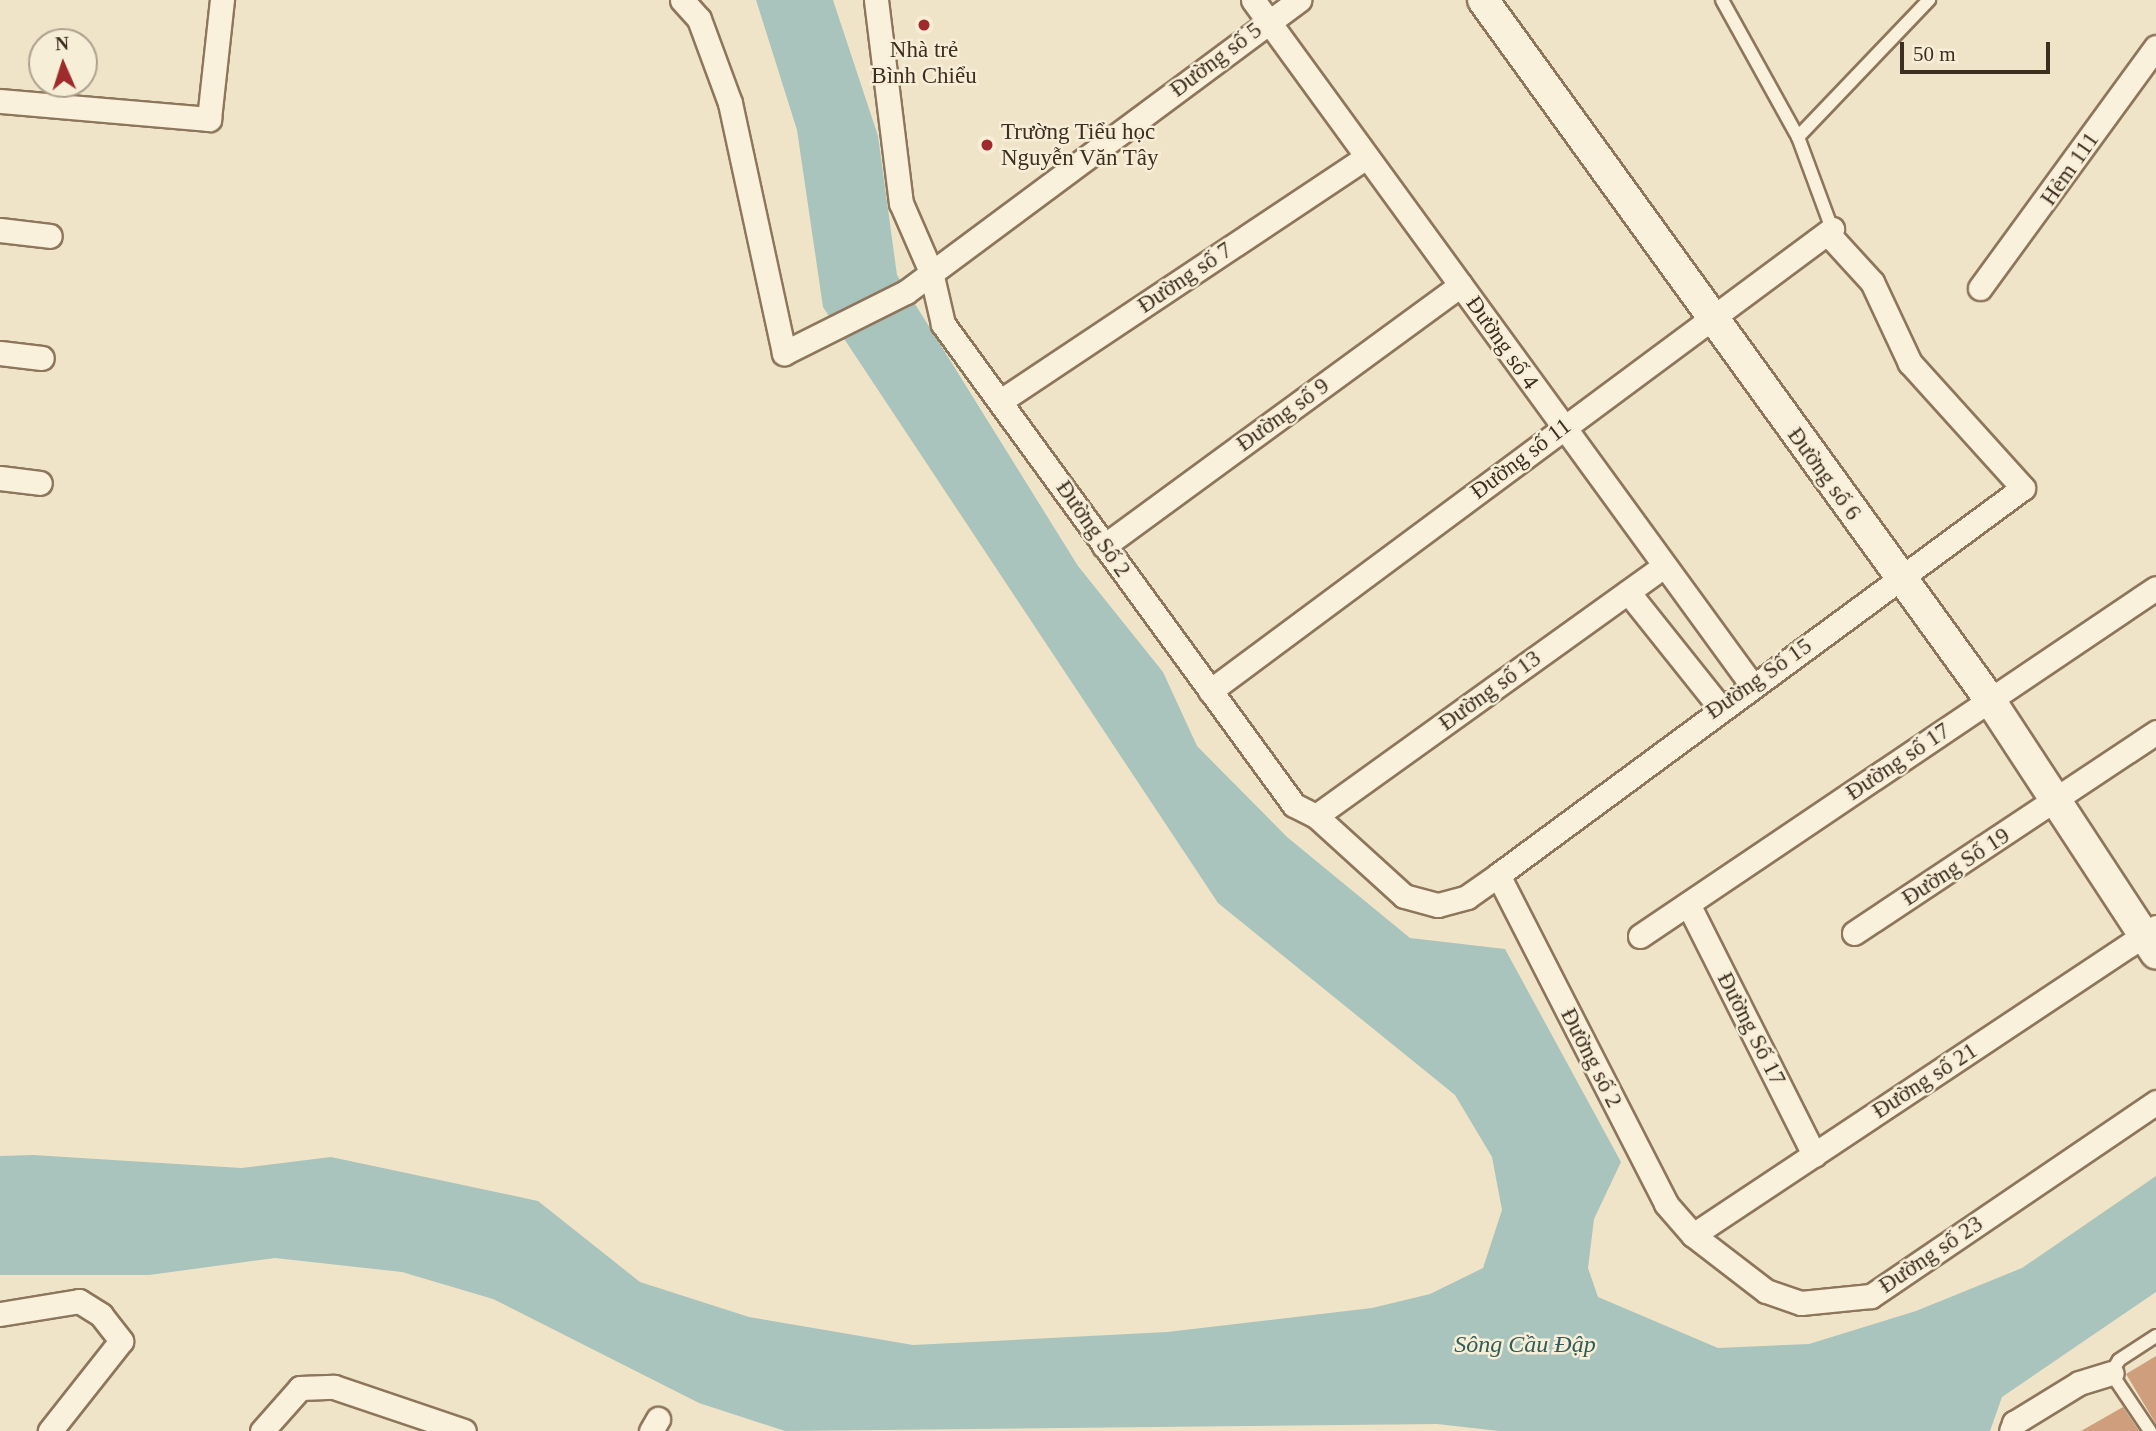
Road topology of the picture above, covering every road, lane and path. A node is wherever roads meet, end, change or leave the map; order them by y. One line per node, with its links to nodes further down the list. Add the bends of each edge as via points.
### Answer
1 (222, 0): 11 (street, via 209,119)
2 (682, 0): 17 (street, Đường số 5, via 699,19 730,103 784,353 906,292)
3 (876, 0): 17 (street, Đường Số 2, via 901,203)
4 (1253, 0): 9 (street, Đường số 4)
5 (1299, 0): 9 (street, Đường số 5)
6 (1483, 0): 20 (street, Đường số 6)
7 (1722, 0): 12 (lane)
8 (1929, 0): 12 (lane)
9 (1268, 21): 13 (street, Đường số 4); 17 (street, Đường số 5)
10 (2156, 47): 19 (street, Hẻm 111)
11 (0, 101)
12 (1798, 137): 15 (lane)
13 (1367, 157): 18 (street, Đường số 4); 23 (street, Đường số 7)
14 (0, 230): 16 (street)
15 (1831, 232): 20 (street, Đường số 11); 29 (street, Đường Số 15, via 1872,282 1910,363 2023,488)
16 (50, 236)
17 (931, 272): 23 (street, Đường Số 2, via 943,324)
18 (1461, 285): 24 (street, Đường số 4); 27 (street, Đường số 9)
19 (1980, 288)
20 (1714, 320): 24 (street, Đường số 11); 29 (street, Đường số 6)
21 (0, 353): 22 (street)
22 (41, 358)
23 (1002, 400): 27 (street, Đường Số 2)
24 (1562, 428): 28 (street, Đường số 4); 33 (street, Đường số 11)
25 (0, 478): 26 (street)
26 (40, 483)
27 (1104, 546): 33 (street, Đường Số 2)
28 (1664, 566): 31 (street, Đường số 13); 32 (street, Đường số 4)
29 (1899, 578): 32 (street, Đường Số 15); 34 (street, Đường số 6)
30 (2156, 588): 34 (street, Đường số 17)
31 (1628, 592): 35 (street); 38 (street, Đường số 13)
32 (1752, 685): 35 (street, Đường Số 15)
33 (1210, 691): 38 (street, Đường Số 2, via 1294,805)
34 (1990, 700): 37 (street, Đường số 6); 40 (street, Đường số 17)
35 (1718, 706): 39 (street, Đường Số 15)
36 (2156, 732): 37 (street, Đường Số 19)
37 (2059, 801): 41 (street, Đường Số 19); 43 (street, Đường số 6)
38 (1316, 816): 39 (street, Đường Số 2, via 1404,896 1438,905 1467,897)
39 (1498, 875): 46 (street, Đường số 2, via 1666,1204)
40 (1688, 904): 42 (street, Đường số 17); 45 (street, Đường Số 17)
41 (1854, 933)
42 (1640, 936)
43 (2152, 939): 45 (street, Đường số 21)
44 (2156, 1102): 46 (street, Đường số 23, via 1871,1296 1801,1303 1766,1291)
45 (1814, 1155): 46 (street, Đường số 21)
46 (1693, 1235)
47 (0, 1314): 51 (street, via 79,1301 101,1315 121,1341)
48 (2156, 1336): 49 (lane, via 2119,1360)
49 (2111, 1373): 54 (street, via 2080,1383 2014,1423); 55 (lane)
50 (419, 1423): 52 (street, via 334,1387 300,1388); 53 (street)
51 (50, 1431)
52 (262, 1431)
53 (464, 1431)
54 (2011, 1431)
55 (2150, 1431)

